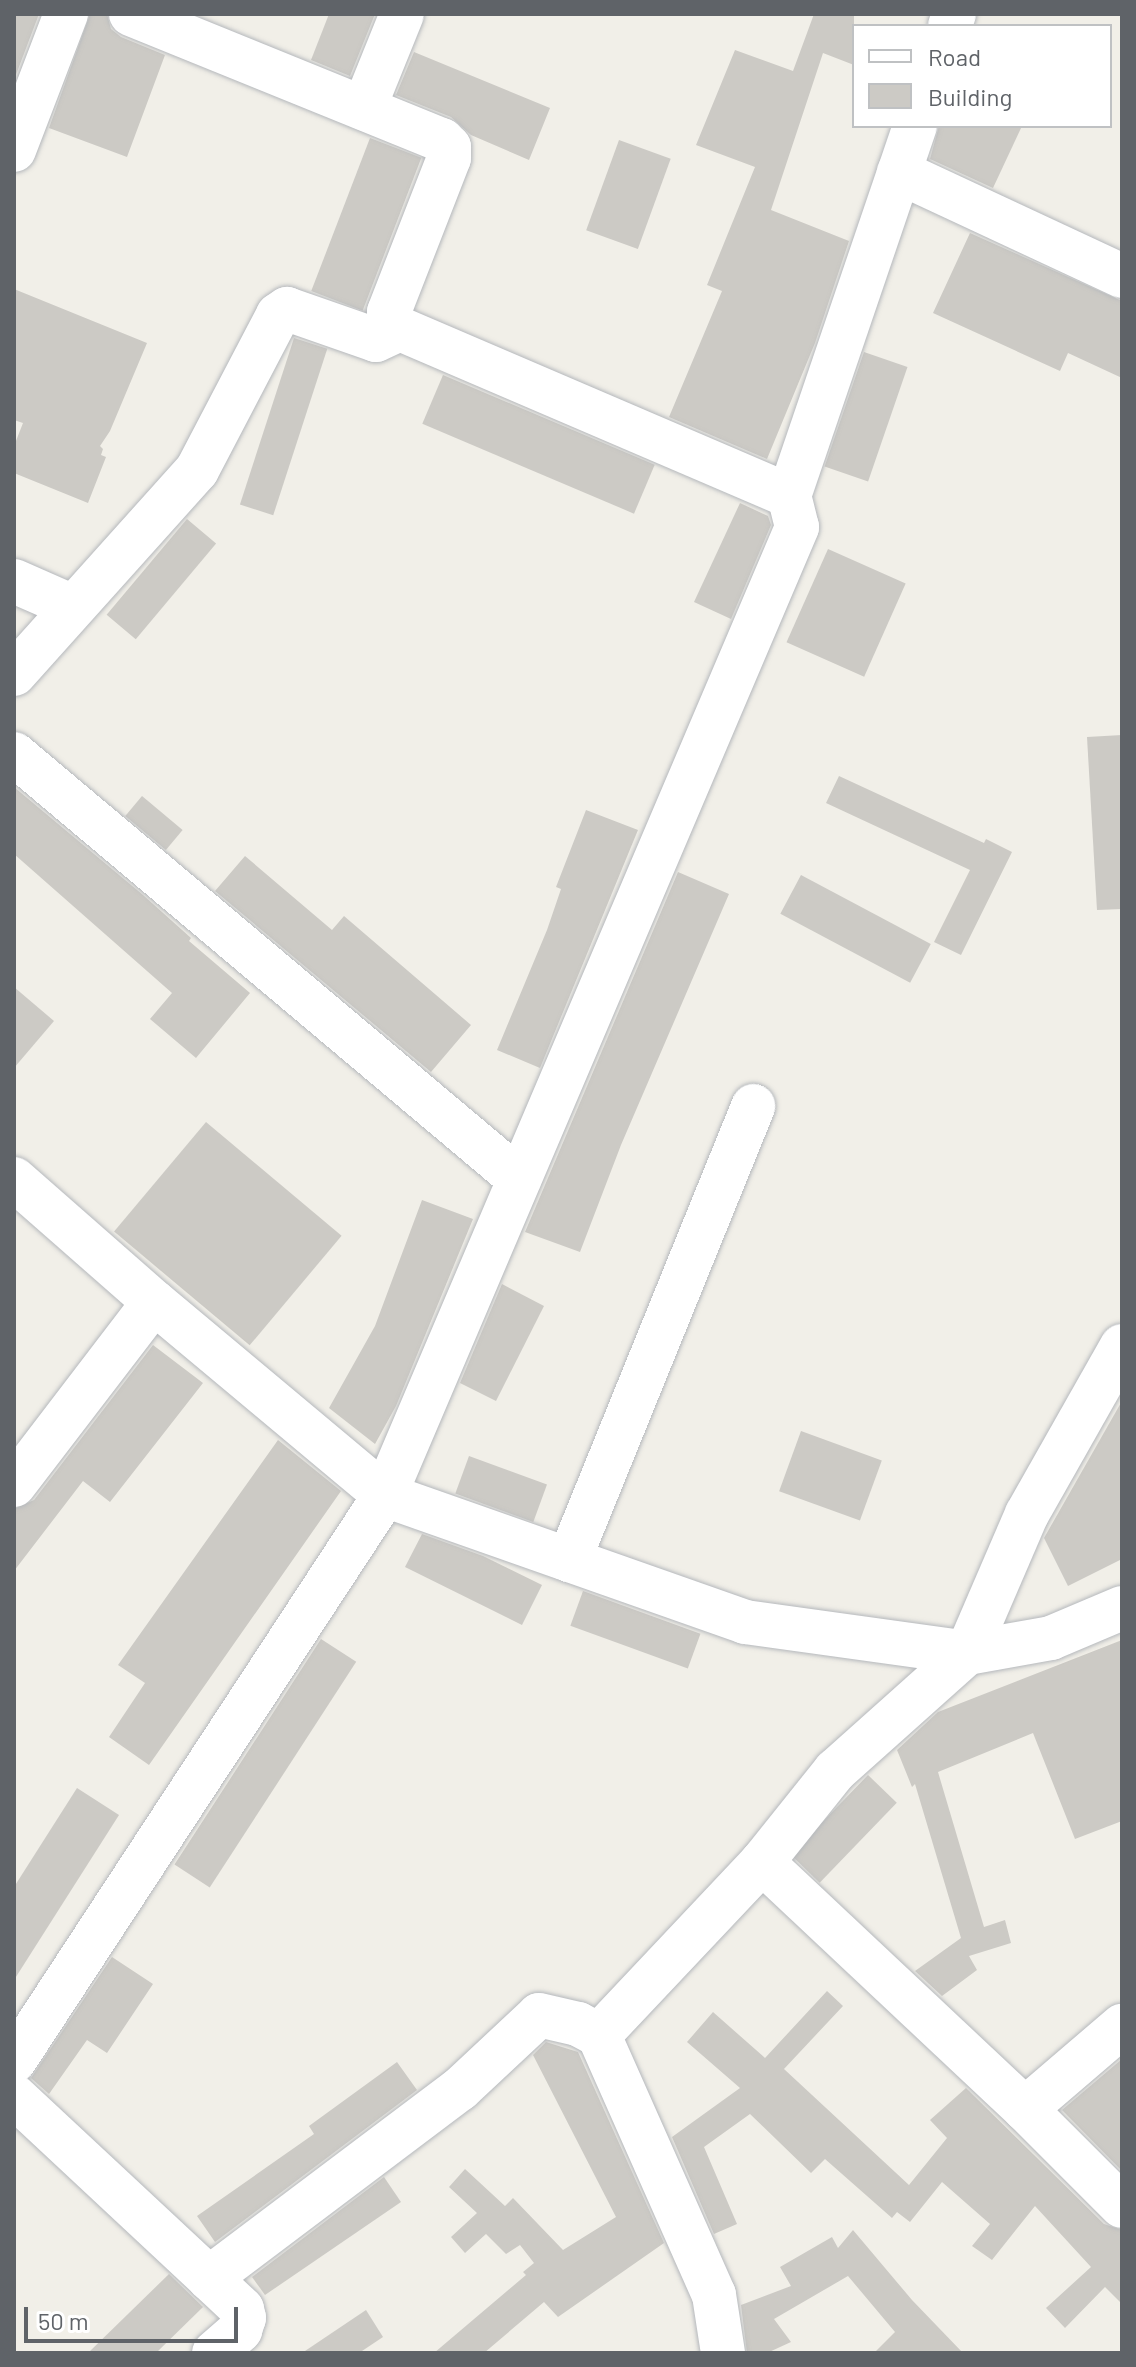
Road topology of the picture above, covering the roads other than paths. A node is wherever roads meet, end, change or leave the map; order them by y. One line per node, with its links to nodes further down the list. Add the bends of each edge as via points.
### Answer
1 (66, 14): 6 (street)
2 (131, 14): 4 (street)
3 (402, 14): 4 (street)
4 (364, 108): 9 (street, via 449,147 389,312)
5 (914, 128): 7 (street)
6 (14, 150)
7 (899, 172): 8 (street); 10 (street)
8 (1122, 276)
9 (400, 329): 10 (street); 12 (street, via 376,340 287,309 278,315 197,470)
10 (789, 496): 17 (street, via 797,527)
11 (14, 581): 12 (street)
12 (71, 606): 13 (street)
13 (14, 674)
14 (14, 754): 17 (street)
15 (753, 1106): 22 (street)
16 (14, 1179): 18 (street)
17 (519, 1179): 21 (street)
18 (154, 1302): 20 (street); 21 (street)
19 (1122, 1346): 24 (street, via 1027,1514)
20 (14, 1485)
21 (385, 1495): 22 (street); 28 (street)
22 (569, 1560): 24 (street, via 745,1622)
23 (1122, 1608): 24 (street, via 1051,1638)
24 (967, 1653): 25 (street, via 835,1771)
25 (762, 1862): 27 (street); 30 (street)
26 (1122, 2026): 30 (street)
27 (599, 2035): 32 (street, via 539,2015 460,2089); 34 (street, via 714,2295)
28 (14, 2061)
29 (14, 2096): 32 (street)
30 (1025, 2109): 31 (street)
31 (1122, 2206)
32 (209, 2278): 33 (street, via 242,2309 244,2318 240,2330)
33 (214, 2353)
34 (723, 2353)

